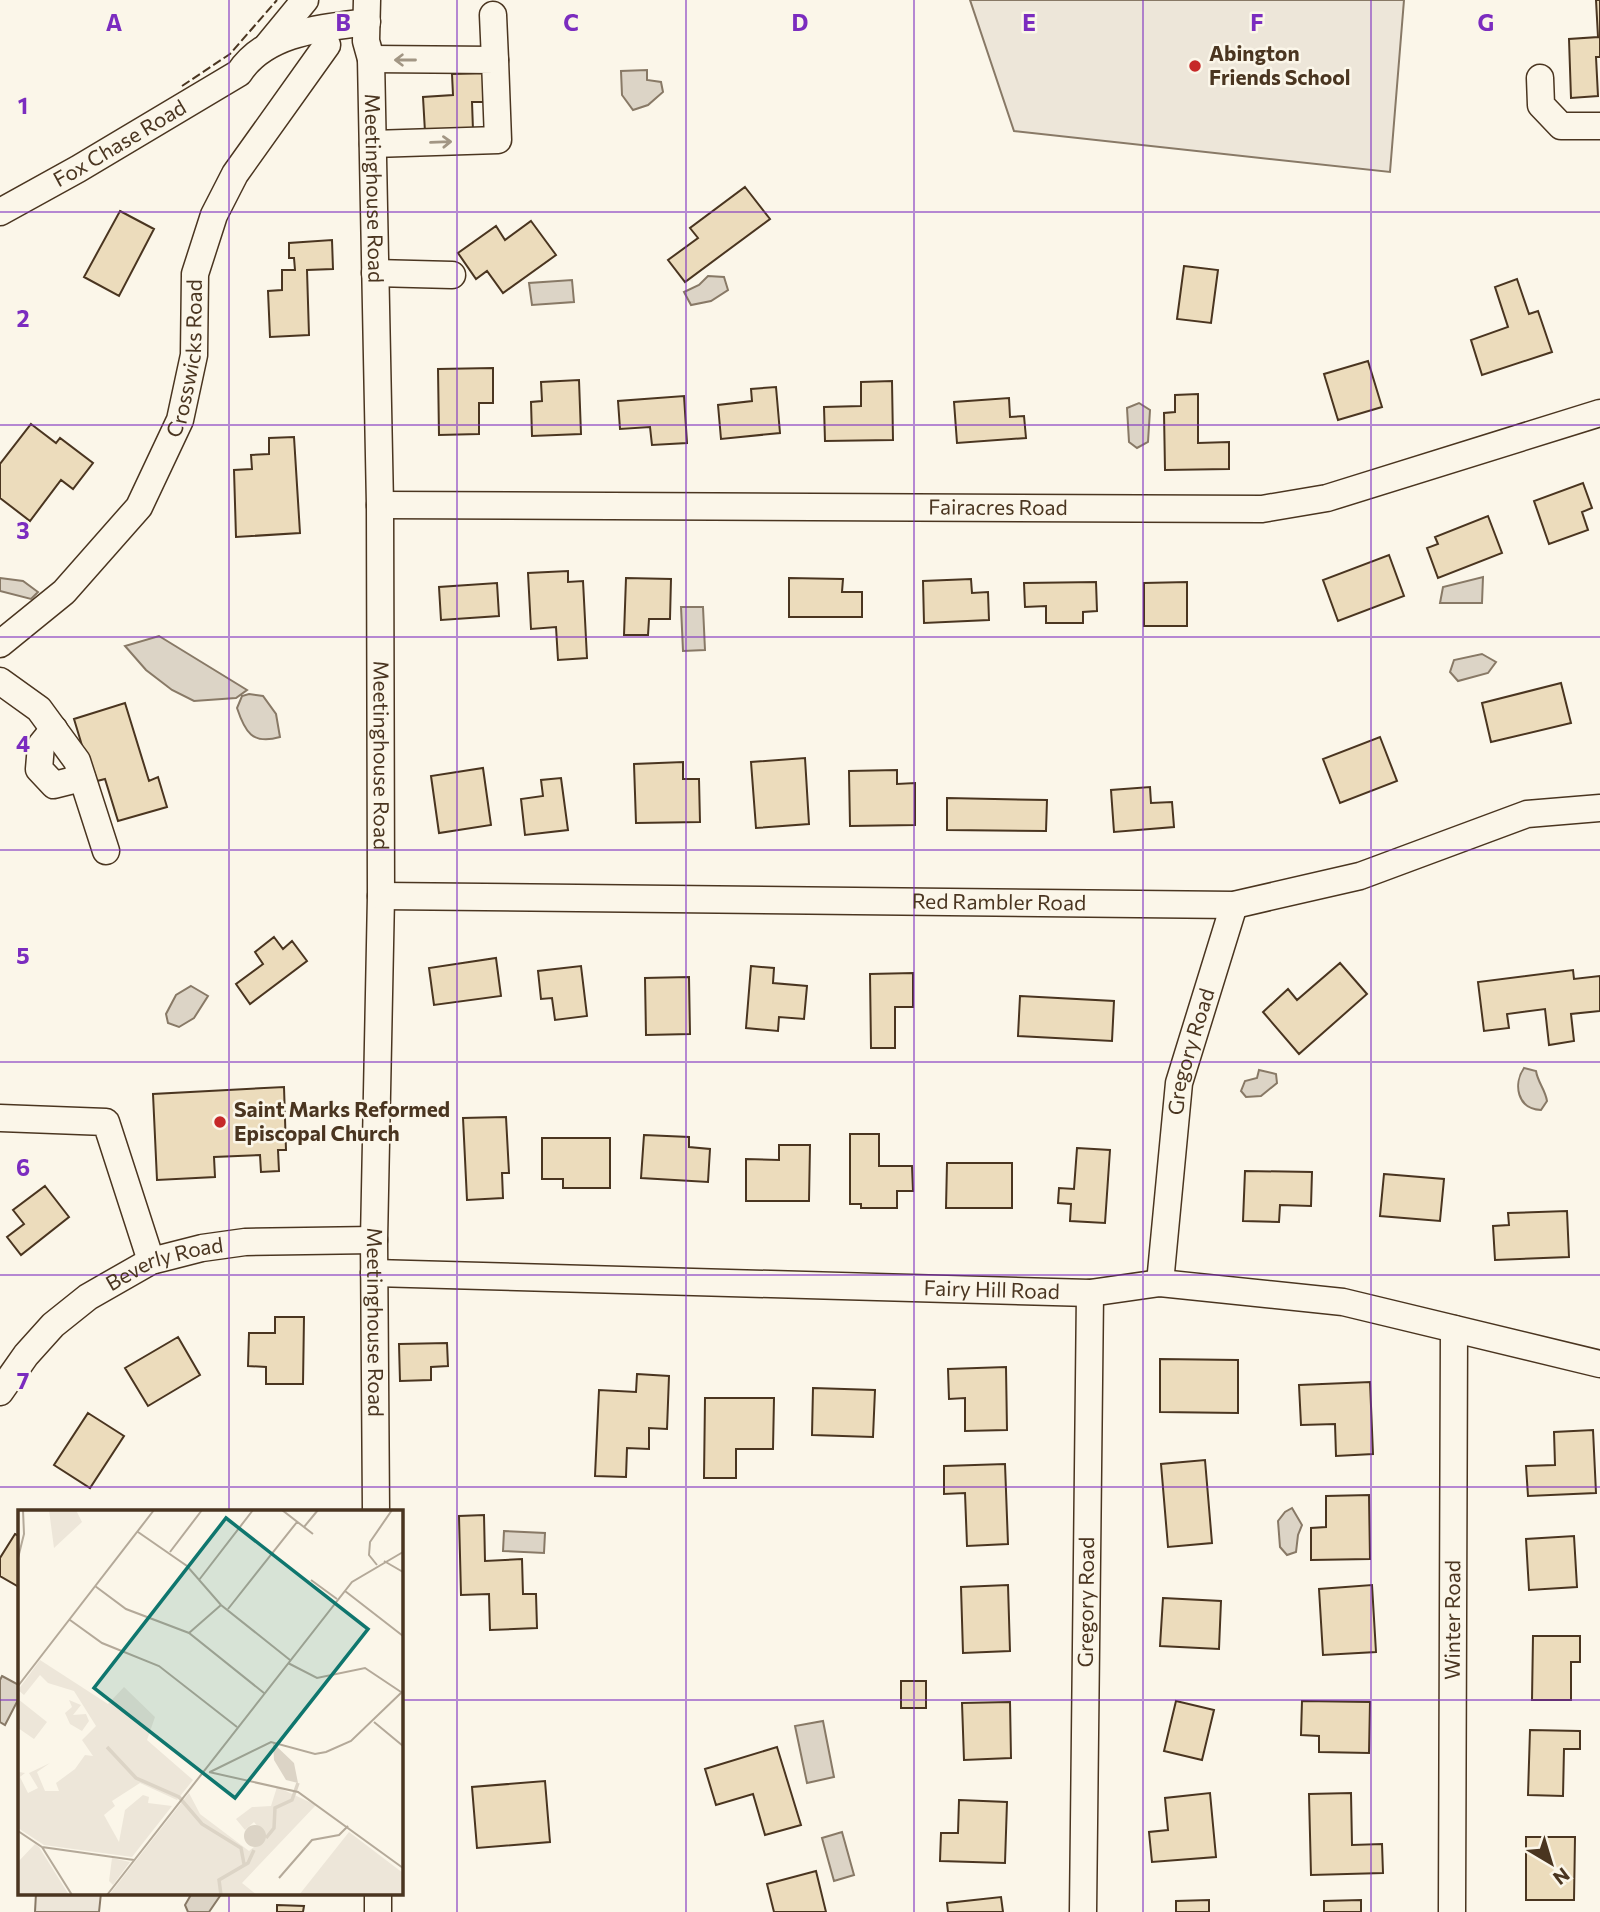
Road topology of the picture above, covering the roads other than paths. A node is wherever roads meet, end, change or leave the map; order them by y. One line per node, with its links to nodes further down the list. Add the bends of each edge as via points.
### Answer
1 (304, 0): 5 (street, Fox Chase Road)
2 (493, 15): 6 (street)
3 (368, 30): 4 (street, Fox Chase Road); 5 (street, Fox Chase Road, via 296,34); 6 (street, one-way to 3); 10 (street, Meetinghouse Road)
4 (327, 45): 7 (street, Fox Chase Road, via 290,55 260,73); 16 (street, Crosswicks Road, via 235,174 214,215 195,274 194,355 180,420 139,507 64,592)
5 (264, 48): 7 (street, Fox Chase Road, via 249,58)
6 (495, 60): 10 (street, one-way to 6, via 498,141)
7 (239, 73): 11 (street, Fox Chase Road)
8 (1539, 78): 9 (street, via 1541,105 1561,126)
9 (1600, 126)
10 (373, 144): 12 (street, Meetinghouse Road)
11 (0, 212)
12 (375, 273): 13 (street); 15 (street, Meetinghouse Road)
13 (452, 275)
14 (1600, 413): 15 (street, Fairacres Road, via 1327,498 1262,509)
15 (380, 505): 22 (street, Meetinghouse Road)
16 (0, 644)
17 (0, 681): 18 (street, via 39,709)
18 (54, 729): 19 (street, via 77,761); 19 (street, via 41,745 39,769 54,785)
19 (82, 778): 21 (street)
20 (1600, 808): 23 (street, Red Rambler Road, via 1527,814 1360,876)
21 (106, 851)
22 (381, 896): 23 (street, Red Rambler Road); 25 (street, Meetinghouse Road)
23 (1234, 905): 28 (street, Gregory Road, via 1179,1083)
24 (0, 1118): 26 (street, via 106,1122)
25 (374, 1240): 26 (street, Beverly Road, via 245,1242); 27 (street, Meetinghouse Road)
26 (152, 1261): 32 (street, Beverly Road, via 88,1297 53,1325)
27 (374, 1273): 29 (street, Fairy Hill Road); 33 (street, Meetinghouse Road)
28 (1160, 1283): 29 (street, Fairy Hill Road); 30 (street, Fairy Hill Road, via 1343,1302)
29 (1090, 1293): 34 (street, Gregory Road)
30 (1454, 1329): 31 (street, Fairy Hill Road); 35 (street, Winter Road)
31 (1600, 1364)
32 (0, 1392)
33 (376, 1510)
34 (1083, 1912)
35 (1452, 1912)

